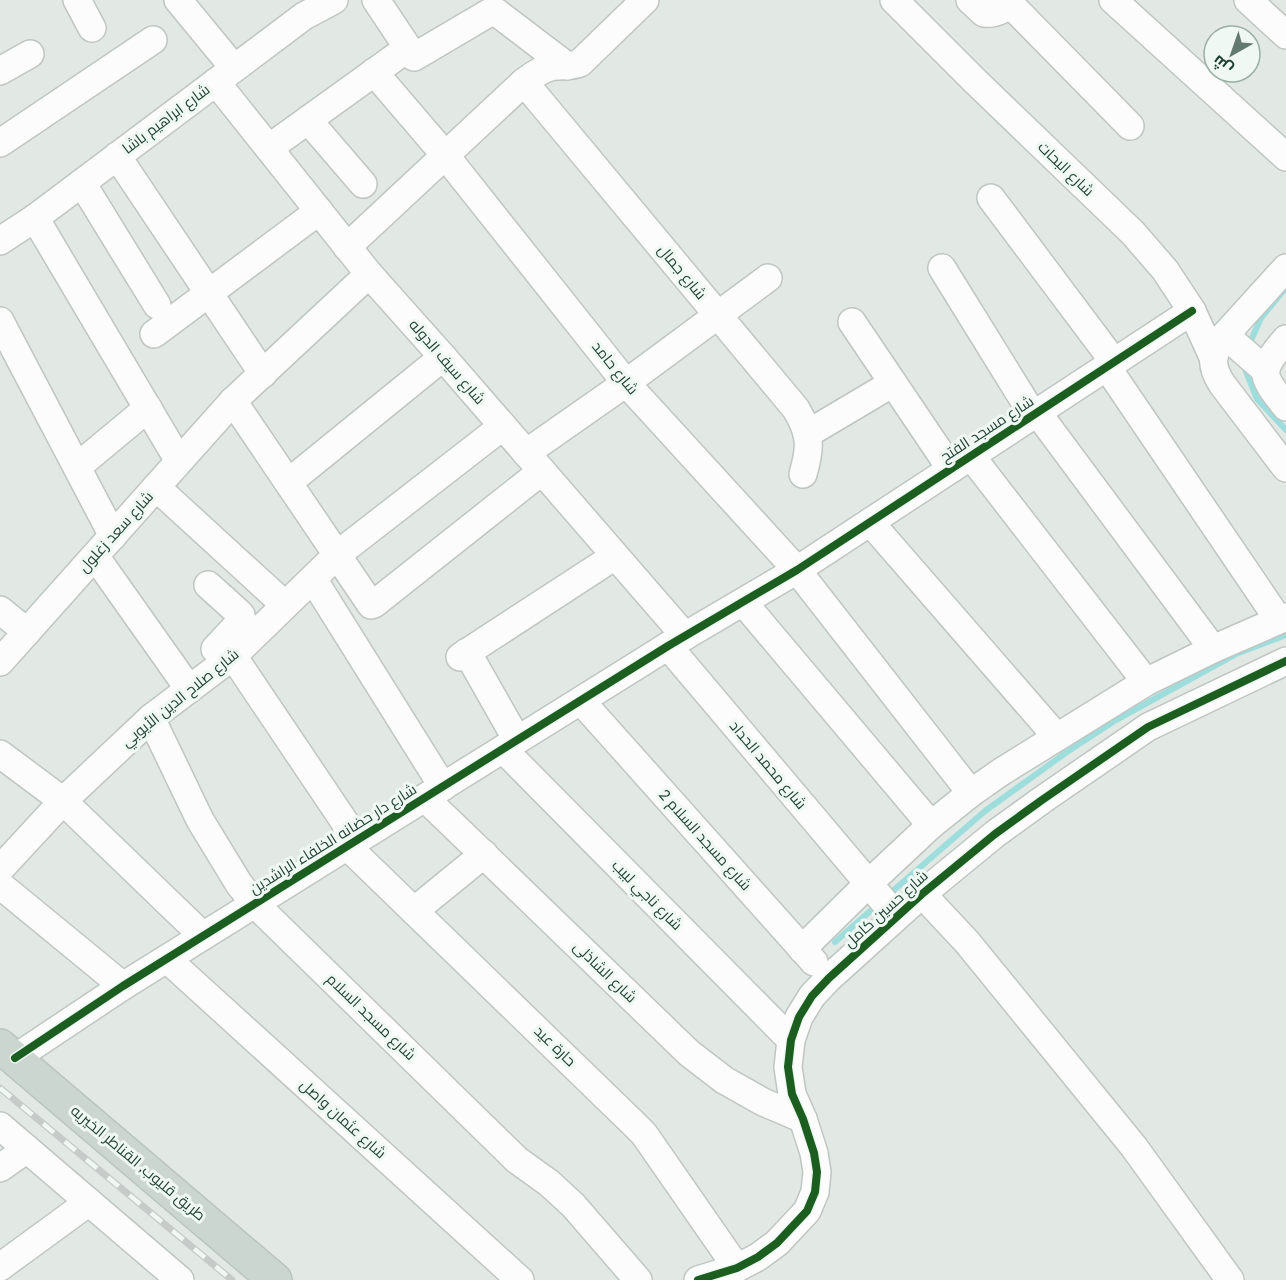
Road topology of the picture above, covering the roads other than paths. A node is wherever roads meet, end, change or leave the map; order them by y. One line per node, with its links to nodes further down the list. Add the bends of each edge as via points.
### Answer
1 (77, 0): 11 (street)
2 (178, 0): 19 (street, شارع سيف الدوله)
3 (334, 0): 10 (street, شارع ابراهيم باشا)
4 (376, 0): 14 (street)
5 (645, 0): 16 (street, via 585,59)
6 (894, 0): 41 (street, شارع البحات, via 1133,233 1165,270)
7 (970, 0): 22 (street, via 984,13 1017,10)
8 (1113, 0): 27 (street)
9 (1248, 0): 12 (street)
10 (299, 8): 19 (street, شارع ابراهيم باشا)
11 (92, 28)
12 (1286, 35)
13 (153, 40): 23 (street)
14 (408, 48): 16 (street, via 417,56 494,11); 18 (street)
15 (30, 54): 17 (street)
16 (567, 66): 20 (street, via 537,72)
17 (0, 71)
18 (374, 72): 21 (street); 25 (street, شارع حامد)
19 (225, 75): 24 (street, شارع سيف الدوله); 26 (street, شارع ابراهيم باشا)
20 (524, 82): 25 (street); 42 (street, شارع جمال)
21 (308, 120): 24 (street); 29 (street)
22 (1130, 126)
23 (0, 143)
24 (269, 148): 31 (street, شارع سيف الدوله)
25 (446, 155): 34 (street); 52 (street, شارع حامد)
26 (117, 156): 28 (street, شارع ابراهيم باشا); 39 (street)
27 (1286, 157)
28 (82, 183): 32 (street, شارع ابراهيم باشا); 40 (street)
29 (363, 184)
30 (991, 198): 49 (street)
31 (319, 211): 34 (street, شارع سيف الدوله); 39 (street)
32 (35, 218): 33 (street, شارع ابراهيم باشا); 56 (street)
33 (0, 241)
34 (347, 247): 37 (street, شارع سيف الدوله)
35 (942, 268): 57 (street)
36 (1286, 268): 47 (street)
37 (369, 274): 48 (street, شارع سيف الدوله); 51 (street, شارع سعد زغلول)
38 (768, 278): 42 (street)
39 (209, 293): 45 (street); 51 (street)
40 (157, 305)
41 (1192, 311): 47 (street, شارع البحات); 49 (street, شارع مسجد الفتح)
42 (717, 315): 52 (street); 59 (street, شارع جمال, via 796,409)
43 (0, 321): 63 (street)
44 (852, 322): 53 (street)
45 (154, 334)
46 (1286, 339): 50 (street)
47 (1219, 346): 50 (street); 64 (street, via 1216,376)
48 (443, 357): 58 (street, شارع سيف الدوله); 66 (street)
49 (1110, 364): 57 (street, شارع مسجد الفتح); 79 (street)
50 (1265, 370): 55 (street, via 1268,385)
51 (263, 374): 54 (street, شارع سعد زغلول)
52 (626, 383): 61 (street); 73 (street, شارع حامد)
53 (893, 383): 59 (street); 62 (street)
54 (233, 401): 60 (street, شارع سعد زغلول); 66 (street)
55 (1286, 407)
56 (148, 408): 60 (street); 63 (street)
57 (1035, 414): 62 (street, شارع مسجد الفتح); 82 (street)
58 (503, 426): 61 (street, شارع سيف الدوله); 70 (street, شارع صلاح الدين الأيوبي)
59 (807, 434): 65 (street, شارع جمال, via 809,454)
60 (179, 462): 67 (street, شارع سعد زغلول)
61 (534, 462): 70 (street, via 374,604 371,605); 72 (street, شارع سيف الدوله)
62 (961, 463): 68 (street, شارع مسجد الفتح); 86 (street)
63 (77, 466): 69 (street)
64 (1286, 468)
65 (803, 474)
66 (289, 482): 70 (street)
67 (156, 487): 69 (street, شارع سعد زغلول); 77 (street)
68 (870, 522): 73 (street, شارع مسجد الفتح); 90 (street)
69 (113, 536): 71 (street, شارع سعد زغلول)
70 (338, 554): 74 (street, شارع صلاح الدين الأيوبي)
71 (95, 556): 80 (street, شارع سعد زغلول); 87 (street)
72 (615, 556): 81 (street, شارع سيف الدوله); 91 (street, شارع ناجي لبيب, via 464,655)
73 (797, 570): 76 (street, شارع مسجد الفتح); 94 (street, شارع حامد)
74 (313, 579): 77 (street, شارع صلاح الدين الأيوبي); 93 (street, شارع الشاذلى)
75 (208, 585): 87 (street, via 242,620)
76 (743, 602): 81 (street, شارع دار حضانه الخلفاء الراشدين); 96 (street)
77 (285, 605): 83 (street, شارع صلاح الدين الأيوبي)
78 (0, 610): 80 (street)
79 (1282, 618): 82 (street, شارع حسين كامل)
80 (27, 632): 85 (street, شارع سعد زغلول)
81 (676, 641): 88 (street, شارع دار حضانه الخلفاء الراشدين); 100 (street, شارع محمد الحداد)
82 (1213, 649): 86 (street, شارع حسين كامل)
83 (233, 656): 87 (street, شارع صلاح الدين الأيوبي); 97 (street, via 344,821)
84 (1286, 661): 102 (street, شارع حسين كامل, via 1148,727 995,834)
85 (0, 662)
86 (1146, 682): 90 (street, شارع حسين كامل)
87 (187, 686): 89 (street, شارع صلاح الدين الأيوبي)
88 (581, 701): 91 (street, شارع دار حضانه الخلفاء الراشدين); 107 (street, شارع مسجد السلام 2)
89 (151, 718): 95 (street, شارع صلاح الدين الأيوبي); 103 (street, شارع مسجد السلام, via 200,820)
90 (1056, 736): 94 (street, شارع حسين كامل)
91 (510, 745): 93 (street, شارع دار حضانه الخلفاء الراشدين); 111 (street, شارع ناجي لبيب)
92 (0, 754): 95 (street)
93 (434, 792): 97 (street, شارع دار حضانه الخلفاء الراشدين); 98 (street, شارع الشاذلى)
94 (971, 793): 96 (street, شارع حسين كامل)
95 (63, 801): 99 (street, شارع صلاح الدين الأيوبي); 106 (street)
96 (931, 825): 100 (street, شارع حسين كامل)
97 (347, 846): 103 (street, شارع دار حضانه الخلفاء الراشدين); 104 (street, حارة عيد)
98 (484, 854): 104 (street); 113 (street, شارع الشاذلى, via 689,1053 724,1080)
99 (0, 869)
100 (867, 884): 105 (street, شارع محمد الحداد); 107 (street, شارع حسين كامل)
101 (0, 885): 110 (street)
102 (922, 894): 105 (street, شارع حسين كامل); 125 (street, via 967,942 1134,1147)
103 (255, 904): 106 (street, شارع دار حضانه الخلفاء الراشدين); 123 (street, شارع مسجد السلام, via 517,1160 573,1205)
104 (414, 911): 119 (street, حارة عيد, via 644,1134)
105 (896, 916): 109 (street, شارع حسين كامل)
106 (203, 936): 108 (street, شارع دار حضانه الخلفاء الراشدين)
107 (802, 949): 109 (street, شارع مسجد السلام 2)
108 (167, 959): 110 (street, شارع دار حضانه الخلفاء الراشدين); 122 (street, شارع عثمان واصل)
109 (829, 978): 111 (street, شارع حسين كامل, via 799,1017)
110 (123, 986): 112 (street, شارع دار حضانه الخلفاء الراشدين)
111 (791, 1040): 113 (street, شارع حسين كامل, via 789,1076)
112 (7, 1052): 121 (main road, طريق قليوب, القناطر الخيريه)
113 (803, 1119): 119 (street, شارع حسين كامل, via 816,1172 815,1192 807,1211 777,1243)
114 (0, 1126): 115 (street)
115 (27, 1149): 116 (street); 117 (street)
116 (0, 1168)
117 (89, 1202): 118 (street); 120 (street)
118 (0, 1266)
119 (737, 1268): 124 (street, شارع حسين كامل)
120 (168, 1276)
121 (275, 1280)
122 (520, 1280)
123 (638, 1280)
124 (698, 1280)
125 (1230, 1280)

